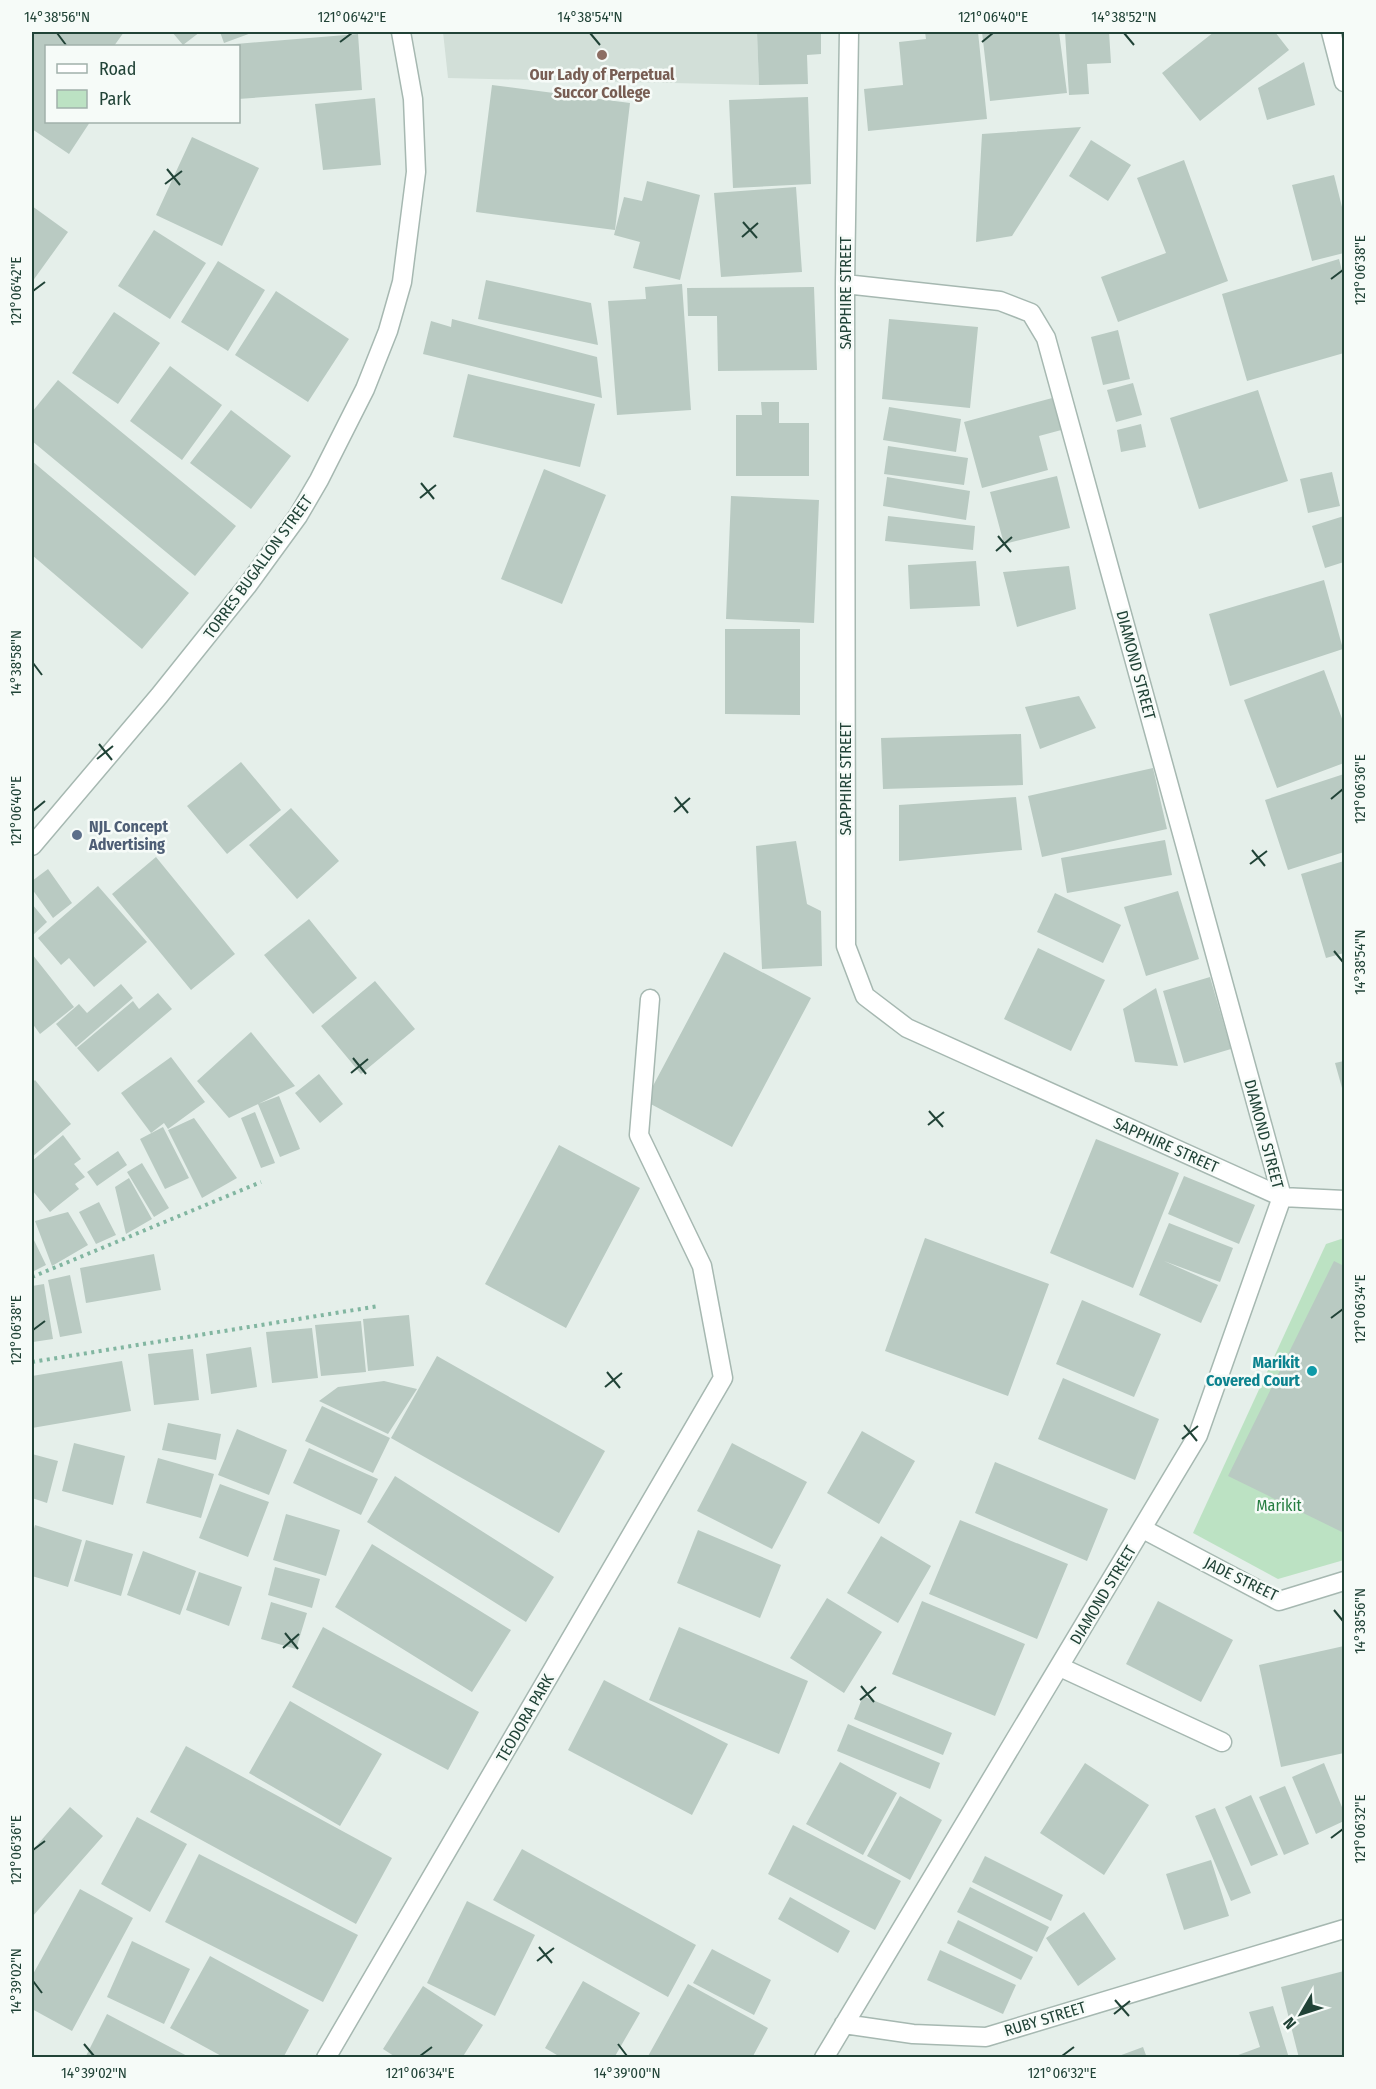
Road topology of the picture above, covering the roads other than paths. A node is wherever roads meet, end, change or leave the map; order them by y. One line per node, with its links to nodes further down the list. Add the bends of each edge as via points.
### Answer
1 (401, 32): 6 (street, TORRES BUGALLON STREET, via 413,99 416,172 402,282 365,389 298,516 159,696)
2 (849, 32): 5 (street, SAPPHIRE STREET)
3 (1331, 32): 4 (street)
4 (1344, 82)
5 (845, 284): 8 (street, DIAMOND STREET, via 1000,301 1030,313 1046,338); 8 (street, SAPPHIRE STREET, via 846,946 865,996 907,1028)
6 (32, 846)
7 (650, 999): 16 (street, TEODORA PARK, via 639,1135 702,1266 723,1378)
8 (1282, 1197): 9 (street, SAPPHIRE STREET); 10 (street, DIAMOND STREET, via 1198,1435)
9 (1344, 1200)
10 (1143, 1529): 11 (street, JADE STREET, via 1280,1601); 12 (street, DIAMOND STREET)
11 (1344, 1581)
12 (1060, 1668): 13 (street); 15 (street, DIAMOND STREET)
13 (1222, 1742)
14 (1344, 1929): 15 (street, RUBY STREET, via 986,2037 913,2034)
15 (844, 2024): 17 (street, DIAMOND STREET)
16 (326, 2058)
17 (824, 2058)

